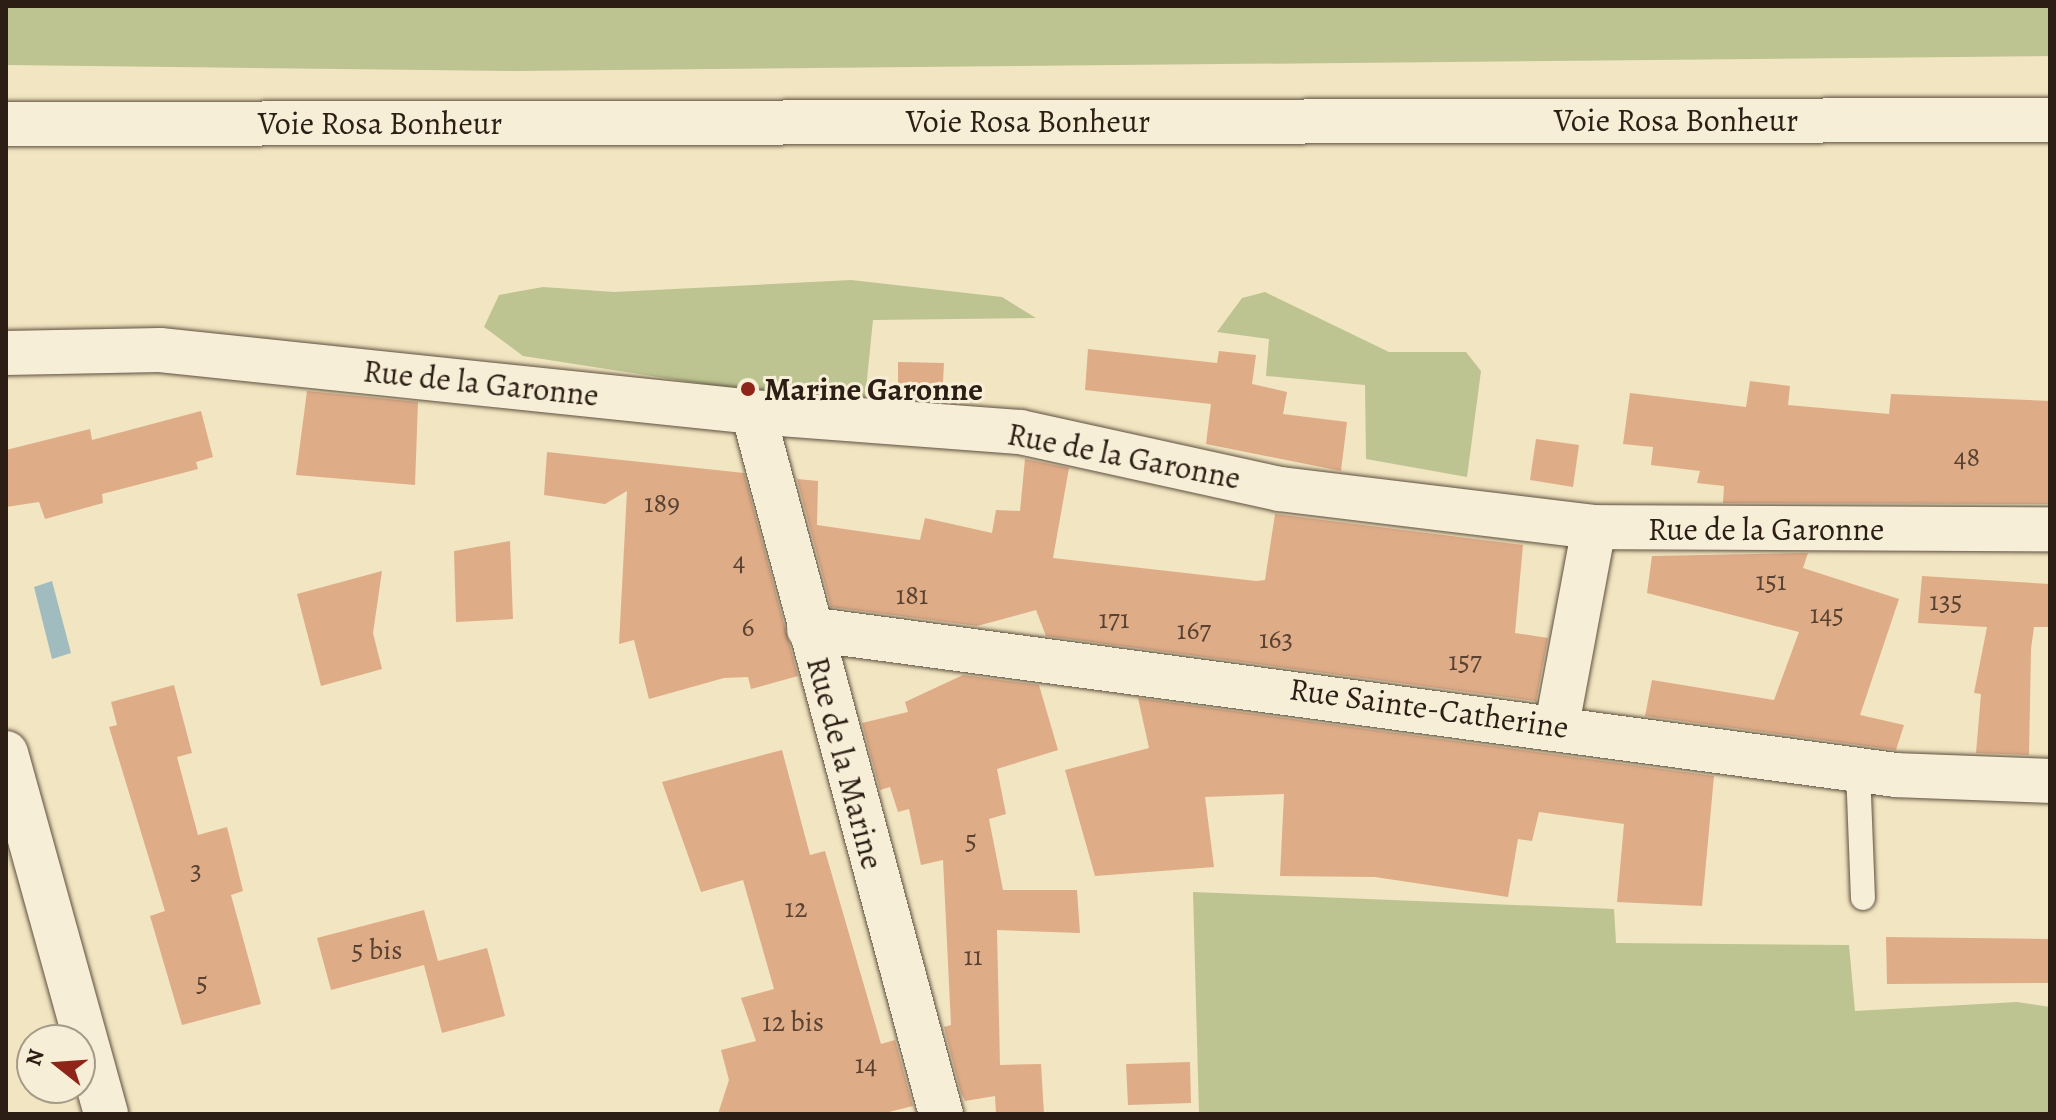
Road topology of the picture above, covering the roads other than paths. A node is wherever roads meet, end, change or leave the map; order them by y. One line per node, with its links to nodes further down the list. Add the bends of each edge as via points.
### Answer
1 (2050, 120): 2 (street, Voie Rosa Bonheur)
2 (6, 124)
3 (6, 353): 4 (street, Rue de la Garonne, via 160,350)
4 (753, 412): 5 (street, Rue de la Garonne, via 1020,432 1280,489); 7 (street, Rue de la Marine)
5 (1594, 527): 6 (street, Rue de la Garonne); 8 (street)
6 (2050, 529)
7 (809, 629): 8 (street, Rue Sainte-Catherine); 14 (street, Rue de la Marine)
8 (1557, 725): 10 (street, Rue Sainte-Catherine)
9 (6, 753): 13 (street)
10 (1858, 769): 11 (street, Rue Sainte-Catherine); 12 (lane)
11 (2050, 781)
12 (1863, 898)
13 (106, 1114)
14 (941, 1114)

